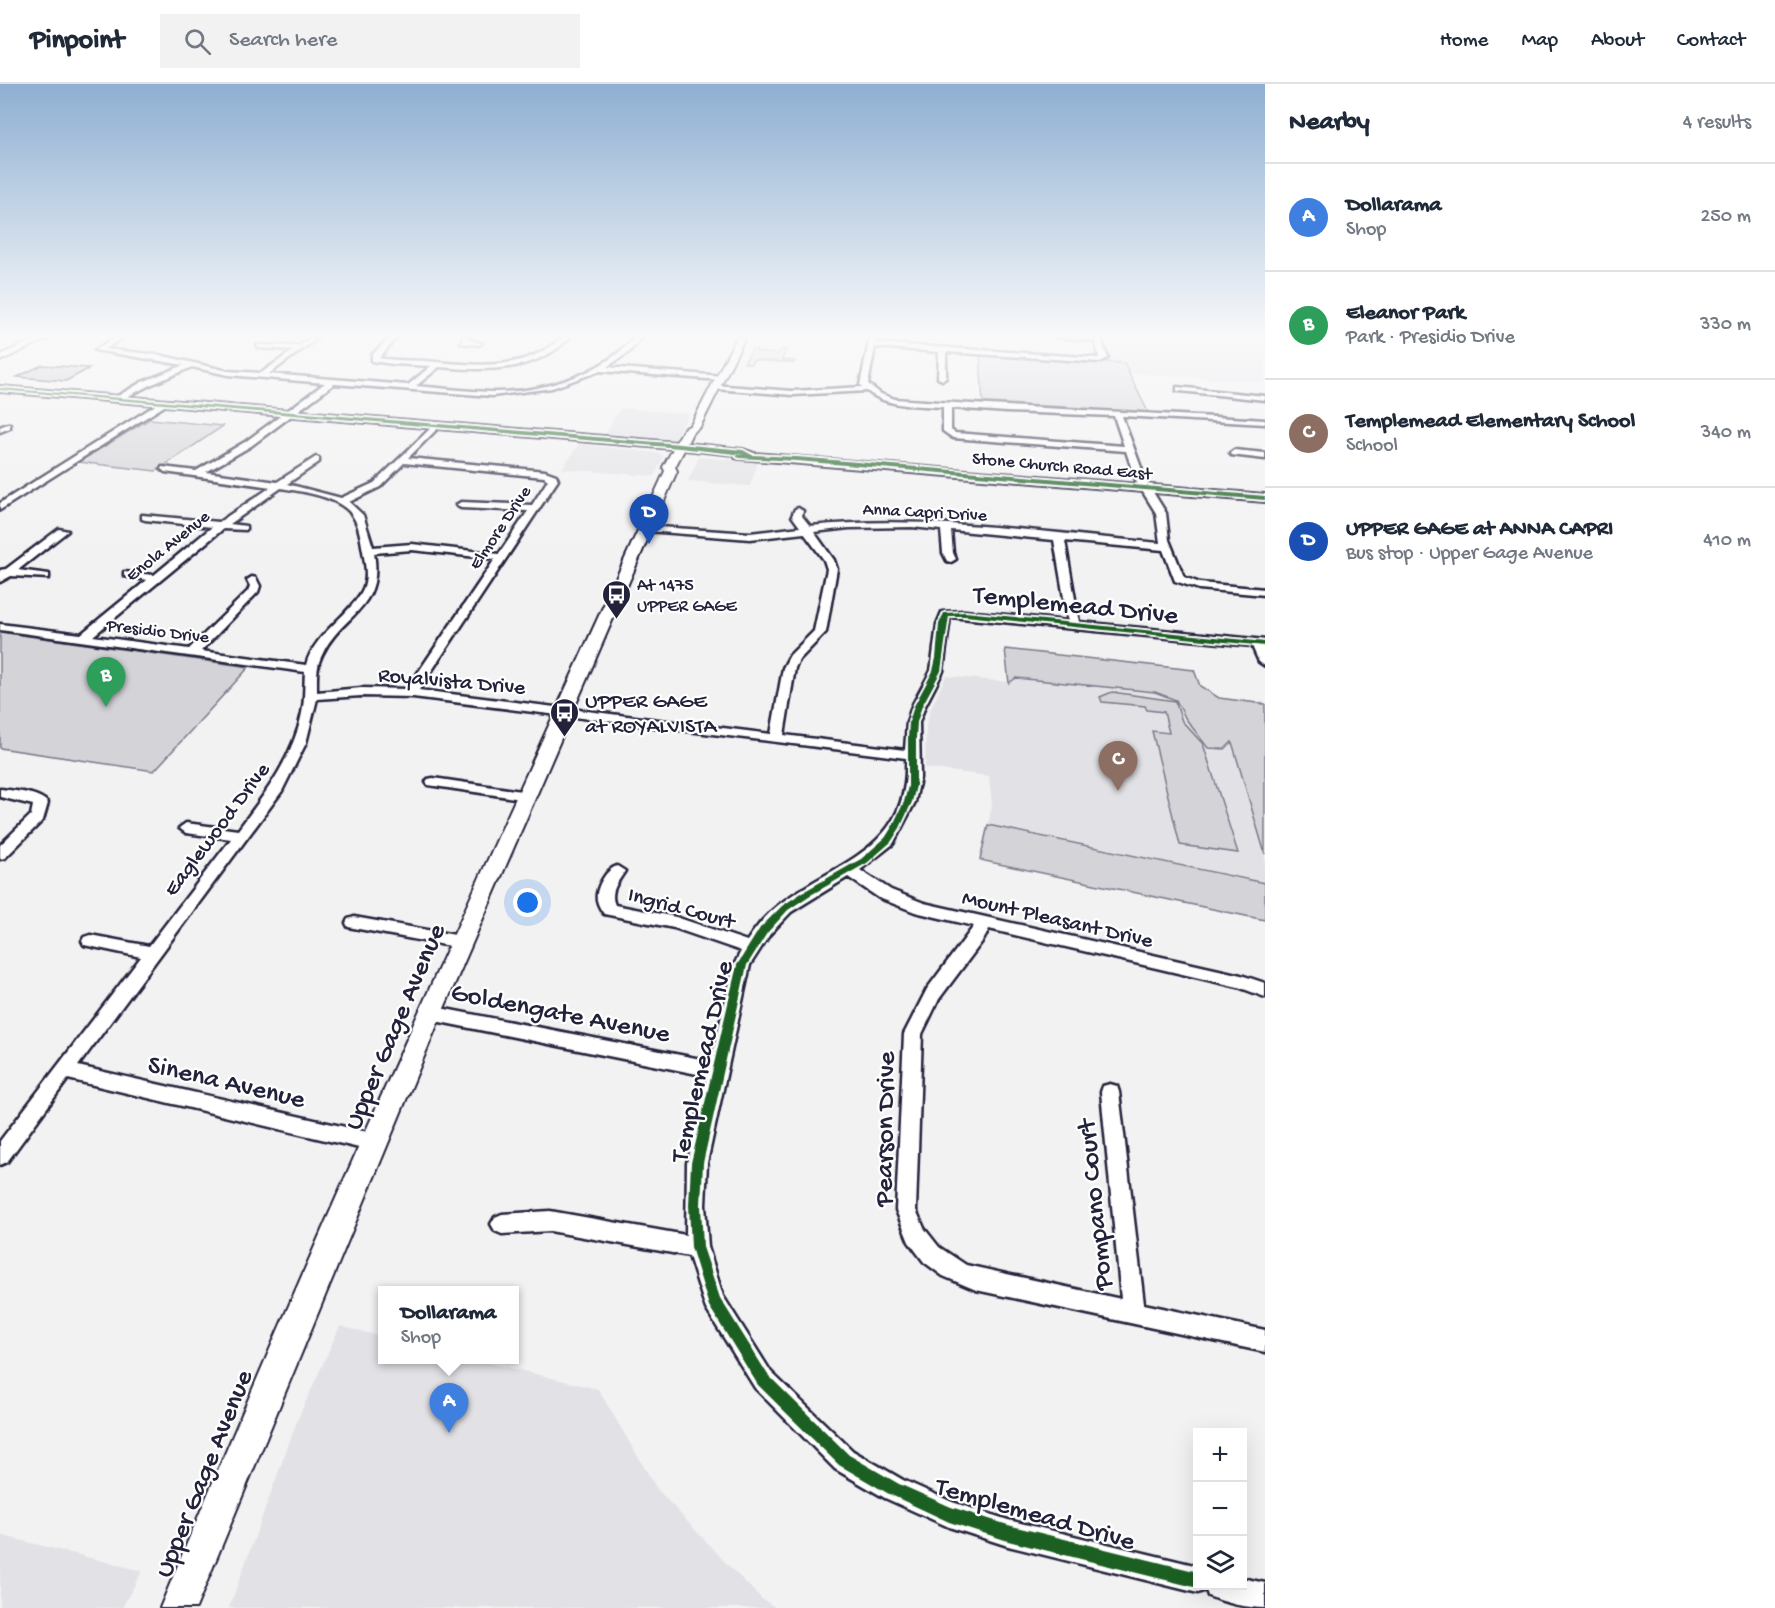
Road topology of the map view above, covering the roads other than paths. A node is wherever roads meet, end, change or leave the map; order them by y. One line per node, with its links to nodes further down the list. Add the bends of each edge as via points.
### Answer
1 (157, 408): 26 (street)
2 (223, 408): 8 (main road, Stone Church Road East)
3 (298, 408): 8 (street)
4 (705, 408): 12 (main road, Upper Gage Avenue, via 695,427 688,431)
5 (947, 408): 11 (street, via 947,431 953,435)
6 (999, 408): 7 (street)
7 (1118, 413): 9 (street); 11 (street)
8 (290, 414): 10 (main road, Stone Church Road East); 20 (street)
9 (1265, 422)
10 (434, 427): 12 (main road, Stone Church Road East, via 626,443); 17 (street)
11 (1130, 449): 22 (street)
12 (681, 453): 22 (main road, Stone Church Road East, via 750,455); 33 (main road, Upper Gage Avenue)
13 (1234, 453): 14 (street)
14 (1265, 456)
15 (529, 459): 19 (street)
16 (316, 460): 21 (street, Enola Avenue)
17 (402, 460): 19 (street, Elmore Drive); 24 (street, via 377,485)
18 (165, 469): 20 (street)
19 (519, 472): 27 (street, Elmore Drive, via 553,477)
20 (197, 474): 21 (street)
21 (279, 486): 24 (street); 30 (street, Enola Avenue)
22 (1146, 489): 23 (main road, Stone Church Road East); 37 (street, via 1161,513)
23 (1265, 498)
24 (343, 501): 38 (street, Eaglewood Drive, via 359,517)
25 (461, 506): 27 (street)
26 (0, 507)
27 (534, 508): 39 (street, Elmore Drive)
28 (798, 511): 34 (street)
29 (145, 517): 30 (street)
30 (220, 525): 32 (street); 44 (street, Enola Avenue)
31 (946, 527): 34 (street, Anna Capri Drive, via 885,523); 36 (street, Anna Capri Drive); 40 (street)
32 (243, 528)
33 (647, 528): 34 (street, Anna Capri Drive, via 741,536); 56 (main road, Upper Gage Avenue)
34 (806, 529): 57 (street, via 830,560 831,576 820,632 794,657 789,668)
35 (63, 531): 42 (street)
36 (1059, 537): 37 (street, Anna Capri Drive); 47 (street)
37 (1167, 547): 46 (street, via 1176,575 1184,582)
38 (368, 551): 39 (street, via 412,547); 53 (street, Eaglewood Drive, via 372,581 369,588 328,636)
39 (502, 556): 54 (street, Elmore Drive)
40 (951, 559)
41 (128, 574): 44 (street)
42 (3, 575): 43 (street)
43 (45, 576)
44 (154, 578): 49 (street, Enola Avenue)
45 (252, 580): 51 (street, via 253,592)
46 (1265, 592)
47 (1074, 625): 50 (street, Templemead Drive); 58 (street, Templemead Drive, via 946,614 938,668 913,721)
48 (0, 627): 49 (street, Presidio Drive)
49 (82, 639): 51 (street, Presidio Drive)
50 (1261, 644): 52 (street)
51 (192, 653): 53 (street, Presidio Drive)
52 (1265, 662)
53 (311, 669): 55 (street, Eaglewood Drive)
54 (410, 694): 55 (street, Royalvista Drive); 56 (street, Royalvista Drive)
55 (310, 696): 63 (street, Eaglewood Drive, via 300,744 287,772)
56 (564, 713): 57 (street, Royalvista Drive); 61 (main road, Upper Gage Avenue)
57 (777, 739): 58 (street, Royalvista Drive)
58 (911, 756): 65 (street, Templemead Drive, via 913,783 895,831 882,847)
59 (433, 782): 61 (street)
60 (0, 793): 64 (street, via 41,804 38,817)
61 (528, 796): 70 (main road, Upper Gage Avenue)
62 (186, 828): 63 (street)
63 (239, 835): 72 (street, Eaglewood Drive)
64 (0, 854)
65 (848, 870): 68 (street, Mount Pleasant Drive, via 906,903); 71 (street, Templemead Drive, via 791,903)
66 (617, 871): 71 (street, Ingrid Court, via 604,892 604,902 610,910 676,923)
67 (354, 923): 70 (street)
68 (983, 923): 73 (street, Mount Pleasant Drive, via 1241,981); 82 (street, Pearson Drive, via 931,996 914,1034 906,1210 911,1227 937,1261 955,1273)
69 (90, 941): 72 (street)
70 (461, 942): 74 (main road, Upper Gage Avenue)
71 (750, 948): 75 (street, Templemead Drive, via 742,965)
72 (152, 953): 76 (street, Eaglewood Drive)
73 (1265, 990)
74 (430, 1012): 75 (street, Goldengate Avenue); 78 (main road, Upper Gage Avenue)
75 (717, 1070): 81 (street, Templemead Drive, via 697,1163)
76 (65, 1071): 78 (street, Sinena Avenue); 79 (street, Eaglewood Drive)
77 (1110, 1092): 82 (street, Pompano Court)
78 (376, 1143): 87 (main road, Upper Gage Avenue)
79 (0, 1156)
80 (502, 1224): 81 (street, via 550,1221)
81 (697, 1247): 84 (street, Templemead Drive, via 714,1301 763,1380 844,1460 949,1514 1008,1533)
82 (1134, 1312): 83 (street, Pearson Drive)
83 (1265, 1341)
84 (1193, 1579)
85 (1235, 1590): 86 (street)
86 (1265, 1597)
87 (178, 1608)

